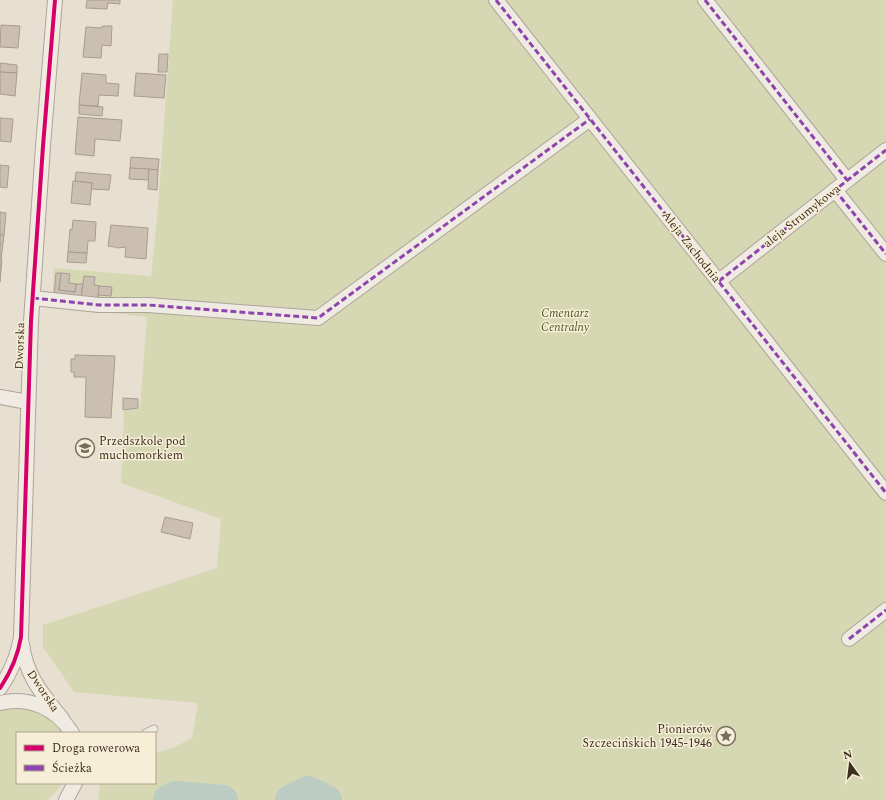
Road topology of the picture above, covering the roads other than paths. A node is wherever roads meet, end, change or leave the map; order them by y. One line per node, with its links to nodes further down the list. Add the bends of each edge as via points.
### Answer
1 (55, 0): 10 (street, Dworska)
2 (496, 0): 4 (street, Aleja Zachodnia)
3 (705, 0): 6 (street)
4 (590, 119): 9 (street, Aleja Zachodnia); 10 (street, via 318,318 148,305 99,305)
5 (886, 150): 6 (street, aleja Strumykowa)
6 (848, 180): 7 (street, aleja Strumykowa)
7 (835, 190): 8 (street); 9 (street, aleja Strumykowa)
8 (886, 254)
9 (718, 281): 13 (street, Aleja Zachodnia)
10 (32, 298): 12 (street, Dworska)
11 (0, 397): 12 (street)
12 (28, 402): 15 (street, Dworska)
13 (886, 493)
14 (886, 610): 16 (street)
15 (21, 636): 17 (street, Dworska, via 16,660); 19 (street, Dworska, via 29,673)
16 (849, 639)
17 (0, 688)
18 (0, 703): 19 (street, via 22,700 37,704 51,710)
19 (63, 720): 21 (street, Dworska)
20 (154, 729): 22 (lane)
21 (71, 732)
22 (148, 732)
23 (75, 784): 24 (street); 25 (street)
24 (66, 800)
25 (72, 800)

